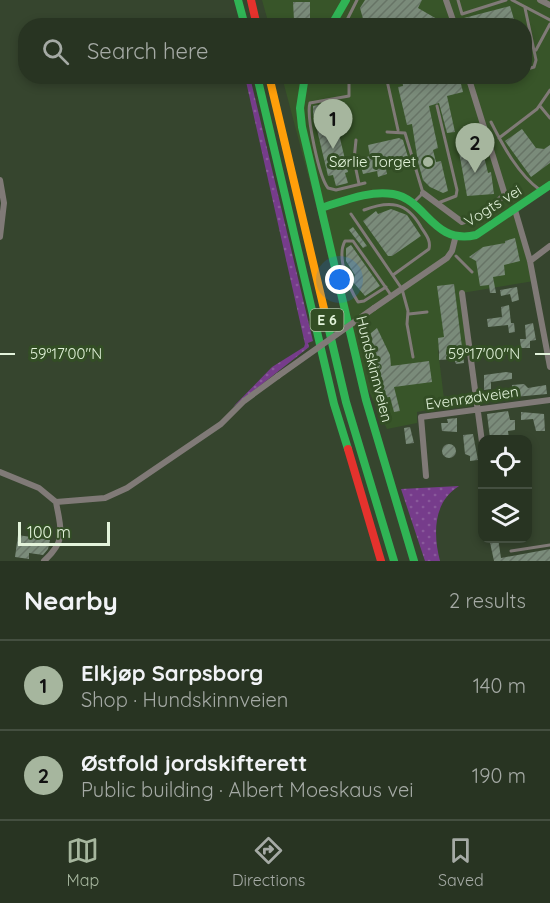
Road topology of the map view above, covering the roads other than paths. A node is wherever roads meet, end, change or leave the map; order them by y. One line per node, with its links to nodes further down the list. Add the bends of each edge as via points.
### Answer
1 (238, 0): 12 (main road)
2 (251, 0): 13 (main road)
3 (346, 0): 14 (main road)
4 (357, 0): 15 (lane)
5 (446, 0): 16 (street)
6 (458, 0): 7 (lane, via 462,14)
7 (506, 0)
8 (512, 0): 11 (lane)
9 (540, 0): 10 (street)
10 (550, 5)
11 (525, 9): 17 (lane); 18 (lane)
12 (243, 18)
13 (255, 18)
14 (336, 18)
15 (348, 18)
16 (452, 18)
17 (527, 18)
18 (550, 22): 20 (lane)
19 (532, 36): 20 (lane)
20 (536, 52): 21 (lane)
21 (532, 68)
22 (259, 84): 76 (main road, E 6, via 334,404)
23 (271, 84): 77 (main road, E 6, via 346,402)
24 (304, 84): 47 (main road, Hundskinnveien, via 302,127)
25 (350, 84): 41 (lane, via 349,96 313,101 308,107 324,184 332,190)
26 (388, 84): 33 (lane)
27 (470, 84): 35 (street)
28 (550, 90): 30 (lane)
29 (437, 106): 45 (lane, via 457,190 456,196)
30 (540, 106): 31 (lane); 36 (lane)
31 (550, 118)
32 (491, 122): 36 (lane)
33 (398, 131): 34 (lane); 44 (lane, via 405,133)
34 (387, 132)
35 (485, 137): 38 (lane); 45 (street, via 504,190 501,200 466,222 457,220)
36 (499, 138): 43 (lane, via 530,182)
37 (356, 140): 41 (lane, via 354,160)
38 (461, 143)
39 (0, 180): 51 (street, via 4,203)
40 (365, 183): 41 (lane)
41 (359, 184)
42 (550, 185): 43 (main road, Vogts vei)
43 (542, 191): 49 (main road, Vogts vei)
44 (423, 193): 45 (street); 46 (lane)
45 (437, 204)
46 (410, 207): 47 (main road, Vogts vei, via 404,196 390,192); 48 (lane, via 389,203); 52 (main road, Vogts vei); 57 (lane, via 430,245)
47 (321, 208): 78 (main road, Hundskinnveien, via 395,505)
48 (364, 210)
49 (515, 210): 52 (main road, Vogts vei, via 476,235); 55 (street)
50 (351, 214): 57 (lane)
51 (0, 237)
52 (455, 239): 59 (street, via 447,258)
53 (550, 246): 55 (street)
54 (456, 256): 56 (lane)
55 (530, 261): 64 (street)
56 (472, 272)
57 (393, 275): 59 (lane)
58 (386, 287): 58 (lane, via 353,241 345,241 341,250 358,302); 61 (lane)
59 (402, 289): 61 (street); 63 (lane)
60 (462, 293): 68 (street)
61 (392, 296): 72 (street, bridge, via 127,488 105,498)
62 (427, 312): 63 (lane)
63 (409, 314): 65 (lane)
64 (549, 345): 66 (street)
65 (413, 357)
66 (550, 367)
67 (550, 400): 68 (street, Evenrødveien)
68 (478, 407): 69 (street); 71 (street, Evenrødveien, via 421,417)
69 (482, 435)
70 (0, 472): 72 (street, via 39,488)
71 (426, 476)
72 (56, 502): 75 (street, via 60,544)
73 (550, 545): 74 (lane)
74 (511, 551)
75 (44, 561)
76 (381, 561)
77 (394, 561)
78 (414, 561)

